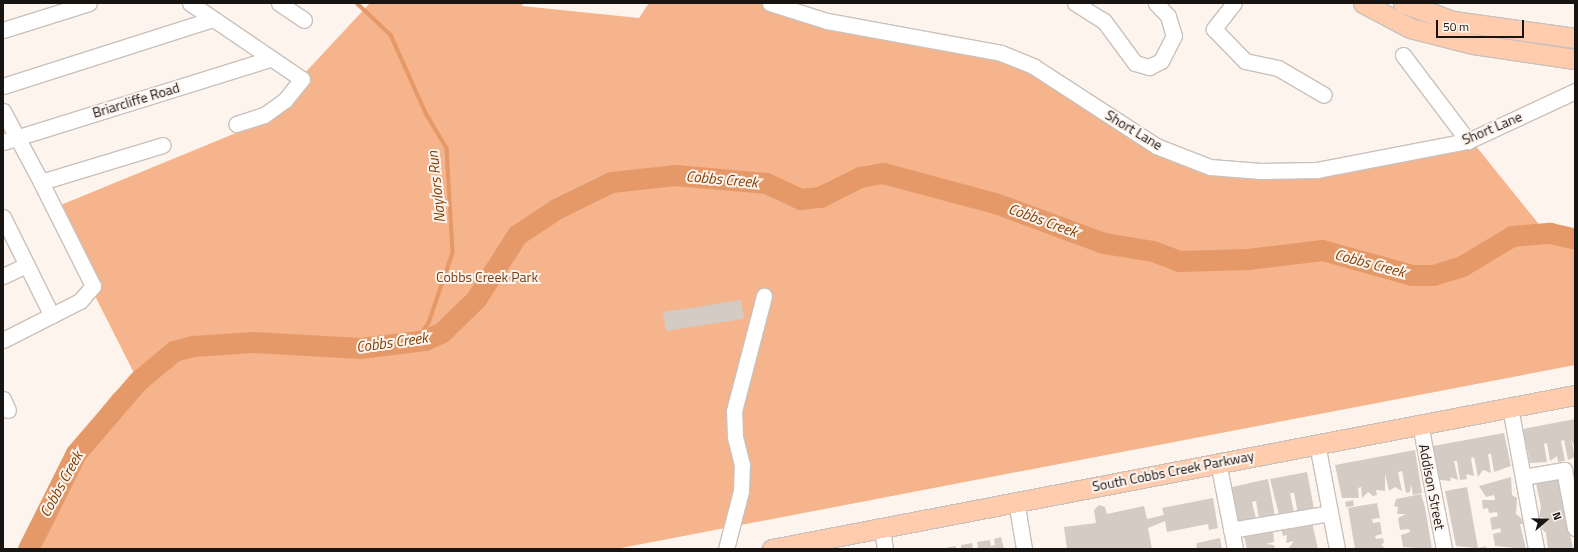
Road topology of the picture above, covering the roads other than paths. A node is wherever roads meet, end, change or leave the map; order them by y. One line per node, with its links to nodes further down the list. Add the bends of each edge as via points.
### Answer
1 (89, 3): 12 (street)
2 (190, 3): 10 (street)
3 (279, 3): 11 (street)
4 (770, 3): 23 (street, Short Lane, via 827,21 1000,53 1033,66 1156,146 1210,167 1261,171 1317,170)
5 (1075, 3): 6 (street, via 1104,21 1129,58 1141,66 1155,67 1174,36 1168,16)
6 (1156, 3)
7 (1234, 3): 19 (street, via 1214,29 1245,61 1278,68)
8 (1363, 3): 16 (main road, via 1410,28 1473,44)
9 (1403, 3): 13 (main road, via 1453,21)
10 (213, 19): 15 (street); 17 (street)
11 (304, 20)
12 (3, 30)
13 (1575, 38)
14 (1403, 55): 23 (street)
15 (270, 59): 21 (street, via 302,79 285,100 264,115); 22 (street, Briarcliffe Road)
16 (1575, 59)
17 (3, 86)
18 (1575, 91): 23 (street, Short Lane)
19 (1324, 95)
20 (3, 111): 22 (street)
21 (236, 124)
22 (9, 140): 25 (street)
23 (1468, 141)
24 (163, 145): 25 (street)
25 (41, 182): 30 (street, via 93,286 80,301)
26 (3, 217): 27 (street)
27 (27, 265): 28 (street); 30 (street)
28 (3, 276)
29 (764, 296): 43 (street, via 734,412 735,437 742,465 741,491)
30 (52, 316): 31 (street)
31 (3, 340)
32 (1575, 395): 33 (main road, South Cobbs Creek Parkway)
33 (1510, 407): 34 (main road, South Cobbs Creek Parkway); 37 (street)
34 (1420, 424): 35 (main road, South Cobbs Creek Parkway); 49 (street, Addison Street)
35 (1317, 444): 36 (main road, South Cobbs Creek Parkway); 39 (street)
36 (1218, 462): 38 (main road, South Cobbs Creek Parkway); 42 (street)
37 (1523, 477): 41 (street, via 1564,470); 50 (street)
38 (1016, 500): 40 (main road, South Cobbs Creek Parkway); 46 (street)
39 (1330, 513): 42 (street); 48 (street)
40 (882, 528): 44 (main road, South Cobbs Creek Parkway); 45 (street)
41 (1575, 528)
42 (1231, 530): 47 (street)
43 (726, 549)
44 (772, 549)
45 (885, 549)
46 (1024, 549)
47 (1234, 549)
48 (1337, 549)
49 (1444, 549)
50 (1536, 549)

